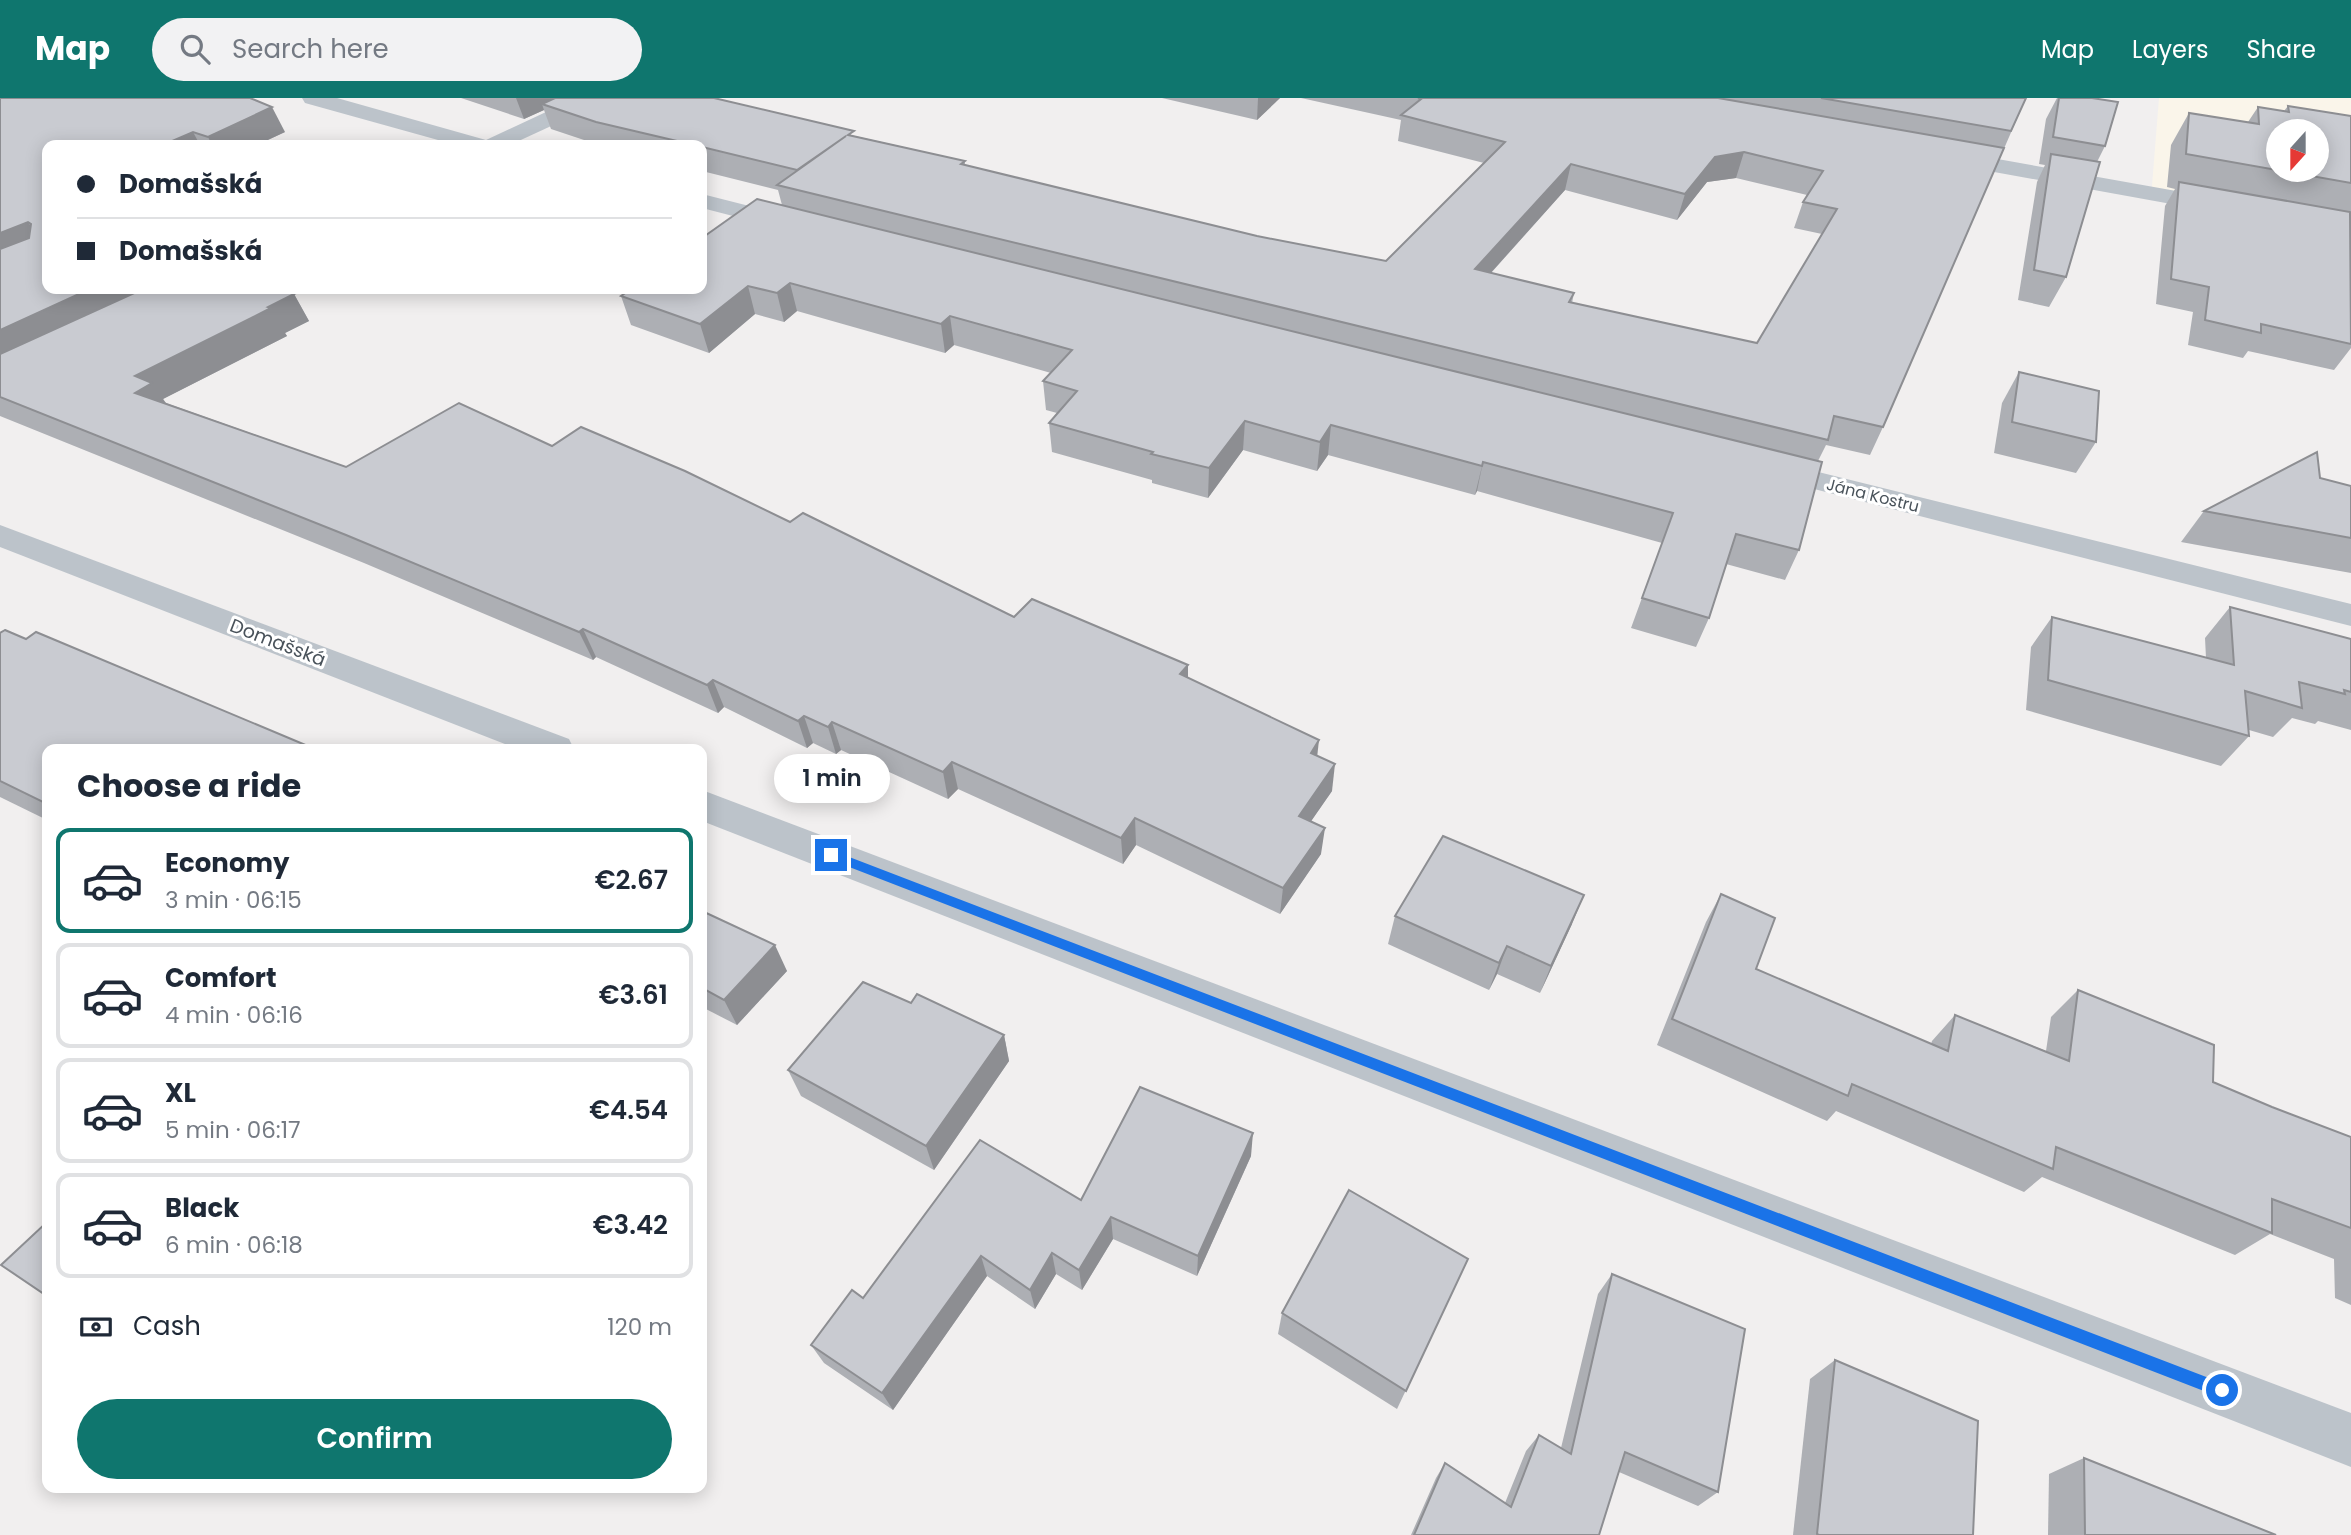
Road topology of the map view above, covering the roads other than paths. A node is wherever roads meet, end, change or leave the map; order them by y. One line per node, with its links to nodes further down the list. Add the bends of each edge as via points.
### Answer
1 (313, 98): 3 (street)
2 (593, 98): 4 (street)
3 (462, 140)
4 (503, 140)
5 (1925, 153): 7 (street)
6 (707, 202): 8 (street)
7 (2241, 210)
8 (823, 232)
9 (1743, 463): 11 (street, Jána Kostru)
10 (0, 535): 12 (street, Domašská)
11 (2351, 615)
12 (543, 744)
13 (707, 807): 14 (street)
14 (2351, 1440)

